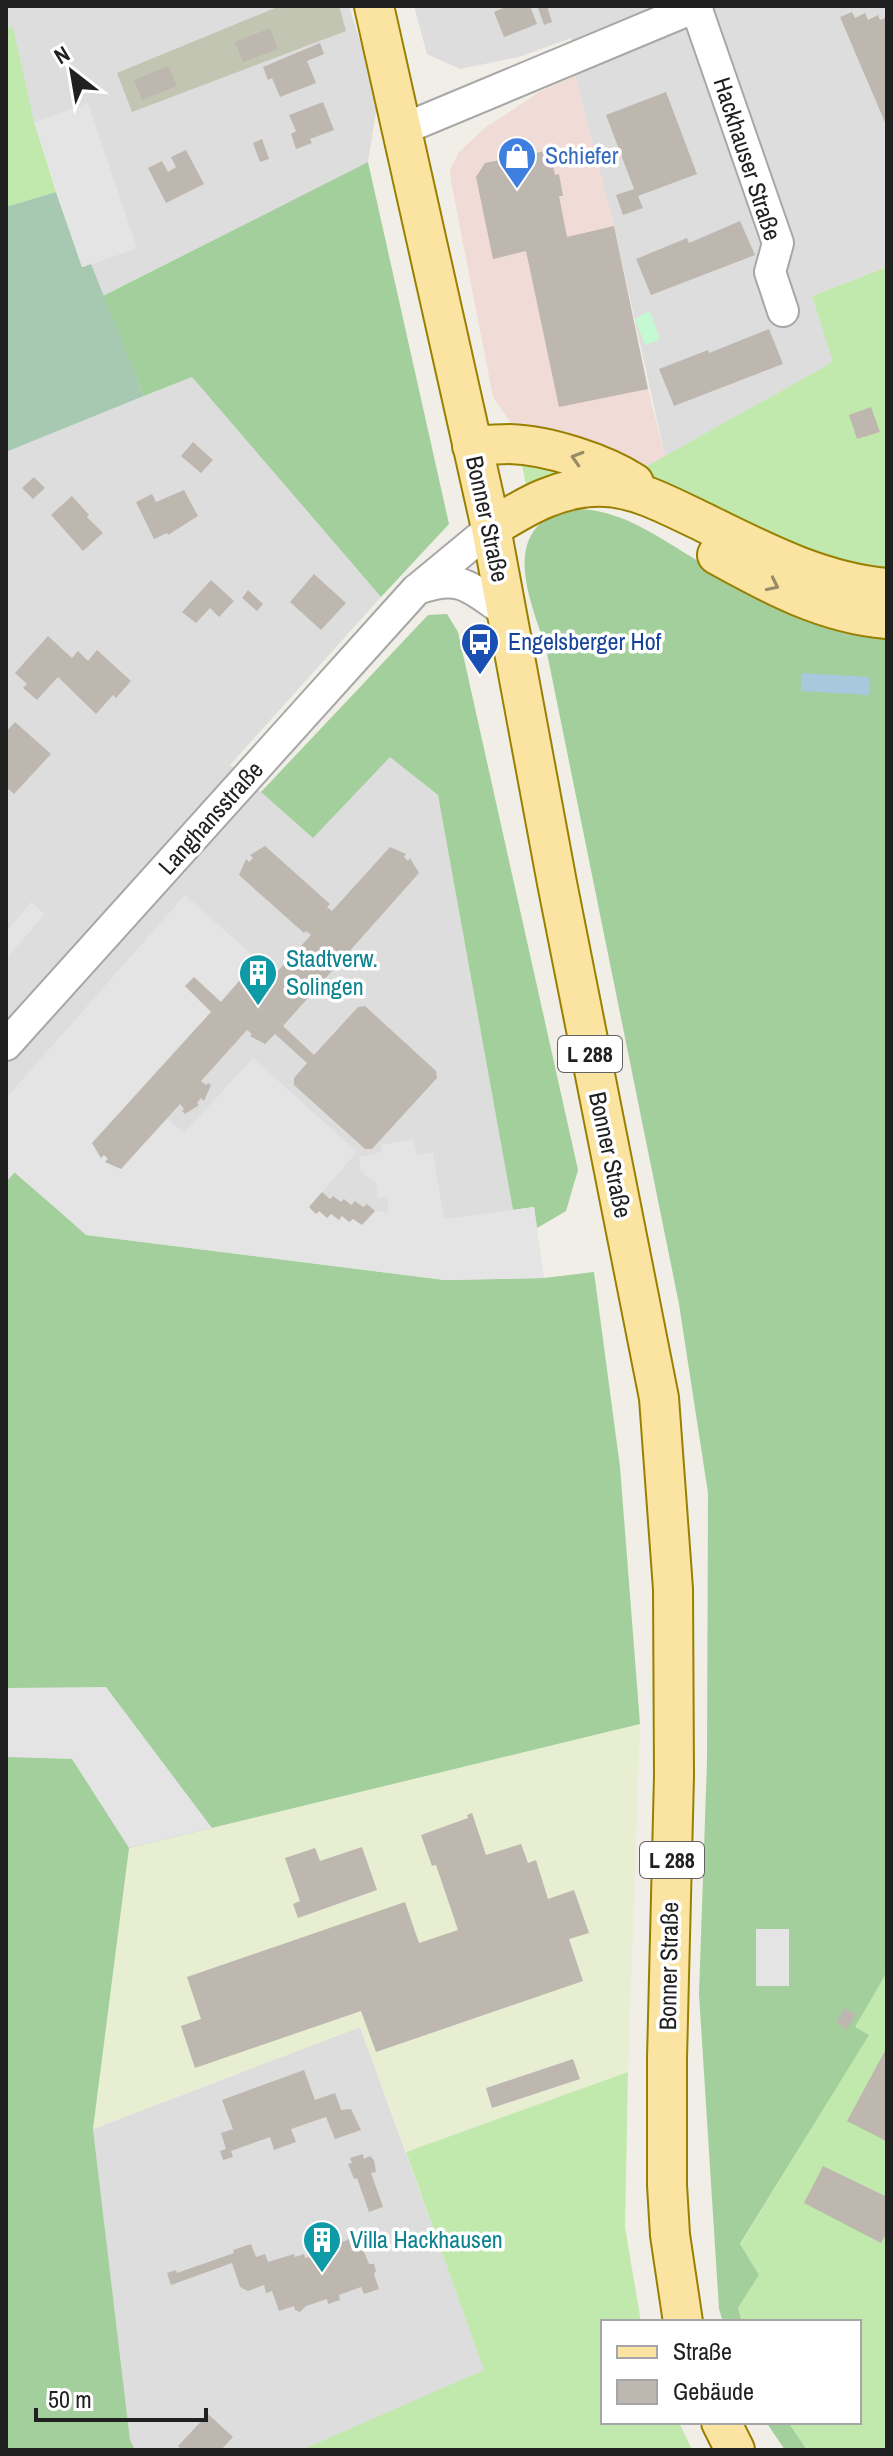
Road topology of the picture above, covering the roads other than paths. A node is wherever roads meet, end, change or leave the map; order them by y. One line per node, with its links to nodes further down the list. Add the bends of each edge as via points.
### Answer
1 (374, 6): 3 (main road, Bonner Straße / L 288)
2 (697, 7): 3 (street, Hackhauser Straße); 4 (street, Hackhauser Straße, via 778,243 770,272)
3 (401, 130): 5 (main road, Bonner Straße / L 288)
4 (783, 311)
5 (472, 446): 7 (main road, one-way to 5, via 628,479 565,454 512,444); 8 (main road, Bonner Straße / L 288)
6 (578, 489): 7 (main road, via 628,491); 8 (main road, via 538,501); 10 (main road, one-way to 10, via 646,516 774,587 834,610)
7 (670, 506): 10 (main road)
8 (491, 528): 9 (street, Langhansstraße); 11 (main road, Bonner Straße / L 288)
9 (416, 590): 11 (street, via 438,582 463,584); 12 (street, Langhansstraße)
10 (885, 603)
11 (506, 612): 13 (main road, Bonner Straße / L 288, via 659,1398 673,1589 667,2185)
12 (6, 1045)
13 (683, 2320)
14 (722, 2424): 15 (main road)
15 (735, 2450)

